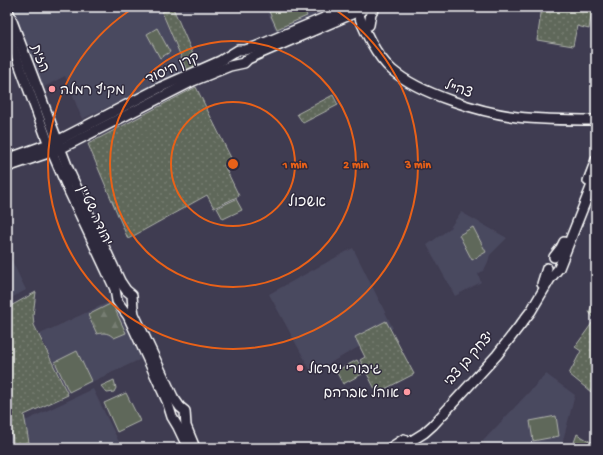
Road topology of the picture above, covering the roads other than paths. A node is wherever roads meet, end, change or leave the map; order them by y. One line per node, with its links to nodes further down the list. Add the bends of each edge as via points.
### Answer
1 (375, 7): 4 (main road)
2 (7, 8): 12 (main road, הזית)
3 (359, 8): 4 (main road, צה"ל); 6 (main road); 8 (main road); 11 (main road, צה"ל, via 370,42 381,58 393,71 431,92 506,115)
4 (369, 25): 10 (main road, צה"ל, via 390,61 433,88 507,111)
5 (7, 31): 14 (main road, הזית)
6 (245, 50): 7 (main road); 8 (main road)
7 (235, 53): 9 (main road, via 234,58); 13 (main road, קרן היסוד, via 161,87)
8 (248, 59): 9 (main road)
9 (239, 64): 13 (main road, קרן היסוד, via 193,82)
10 (596, 115)
11 (596, 120)
12 (52, 126): 13 (main road, via 59,132); 14 (main road, הזית)
13 (78, 135): 14 (main road, קרן היסוד); 18 (main road)
14 (54, 147): 15 (main road); 16 (main road); 18 (main road, יהודה שטיין)
15 (36, 158): 18 (main road, via 50,159); 19 (main road)
16 (7, 159)
17 (596, 160): 21 (main road, via 561,248)
18 (62, 166): 23 (main road, יהודה שטיין); 25 (main road, יהודה שטיין)
19 (7, 168)
20 (596, 175): 22 (main road, יצחק בן צבי)
21 (554, 257): 22 (main road, via 557,258); 22 (main road, via 549,257 545,264)
22 (554, 268): 31 (main road, יצחק בן צבי, via 493,352 430,421); 32 (main road, יצחק בן צבי, via 530,312 497,355 433,425)
23 (126, 290): 24 (main road, via 132,295); 25 (main road, via 121,290)
24 (132, 300): 25 (main road, via 128,305); 26 (main road, via 134,314)
25 (118, 301): 28 (main road, יהודה שטיין, via 128,316)
26 (180, 407): 27 (main road); 28 (main road, via 175,408)
27 (186, 416): 28 (main road, via 181,422); 30 (main road, via 188,432)
28 (173, 418): 29 (main road, יהודה שטיין)
29 (188, 448)
30 (195, 448)
31 (390, 448)
32 (400, 448)

